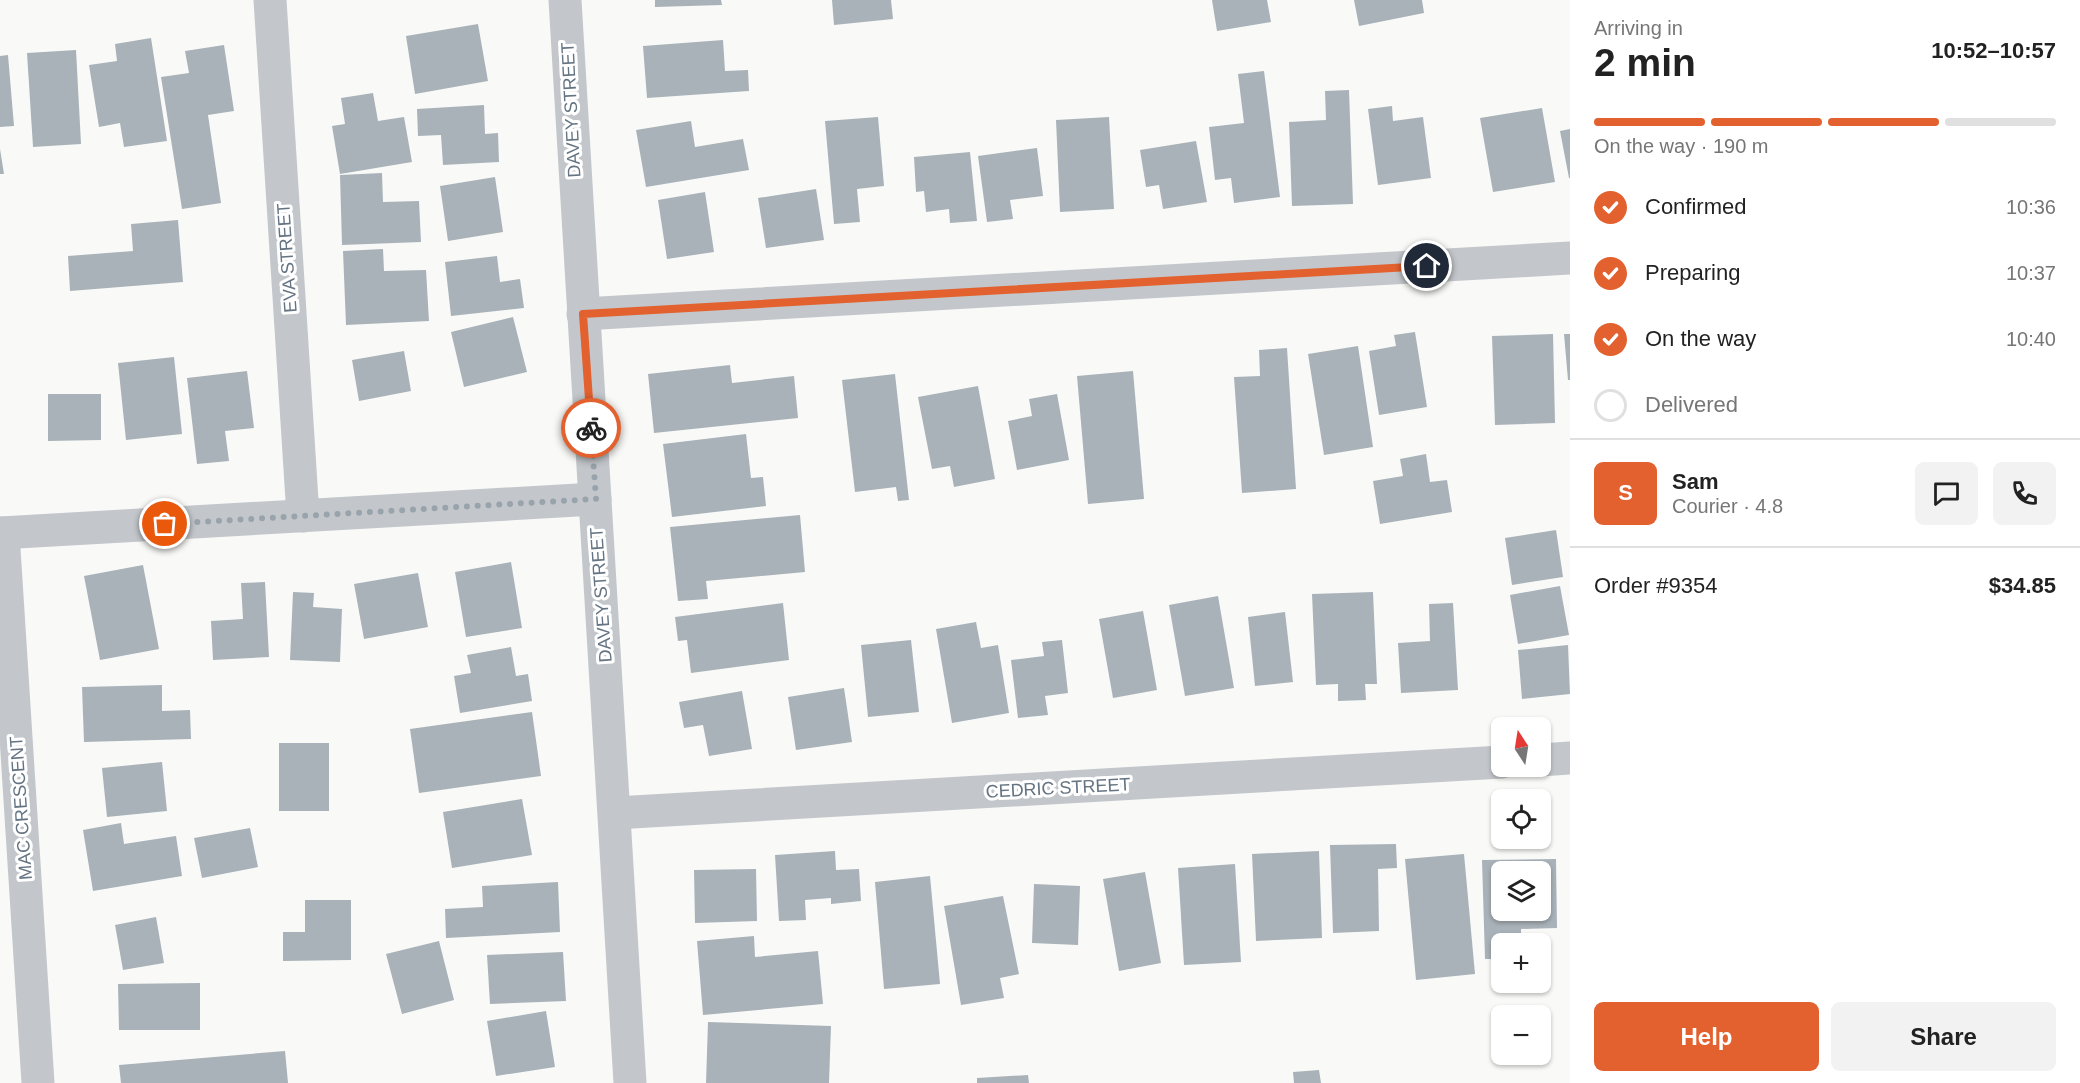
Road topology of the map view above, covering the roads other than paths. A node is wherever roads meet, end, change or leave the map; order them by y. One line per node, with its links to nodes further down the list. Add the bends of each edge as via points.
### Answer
1 (270, 0): 6 (street, EVA STREET)
2 (565, 0): 4 (street, DAVEY STREET)
3 (1570, 258): 4 (street)
4 (583, 314): 5 (street, DAVEY STREET)
5 (596, 499): 6 (street); 11 (street, DAVEY STREET)
6 (303, 516): 7 (street)
7 (2, 533): 12 (street, MAC CRESCENT)
8 (1570, 758): 9 (street)
9 (1551, 759)
10 (1491, 763): 11 (street, CEDRIC STREET)
11 (615, 813): 13 (street, DAVEY STREET)
12 (38, 1083)
13 (630, 1083)

